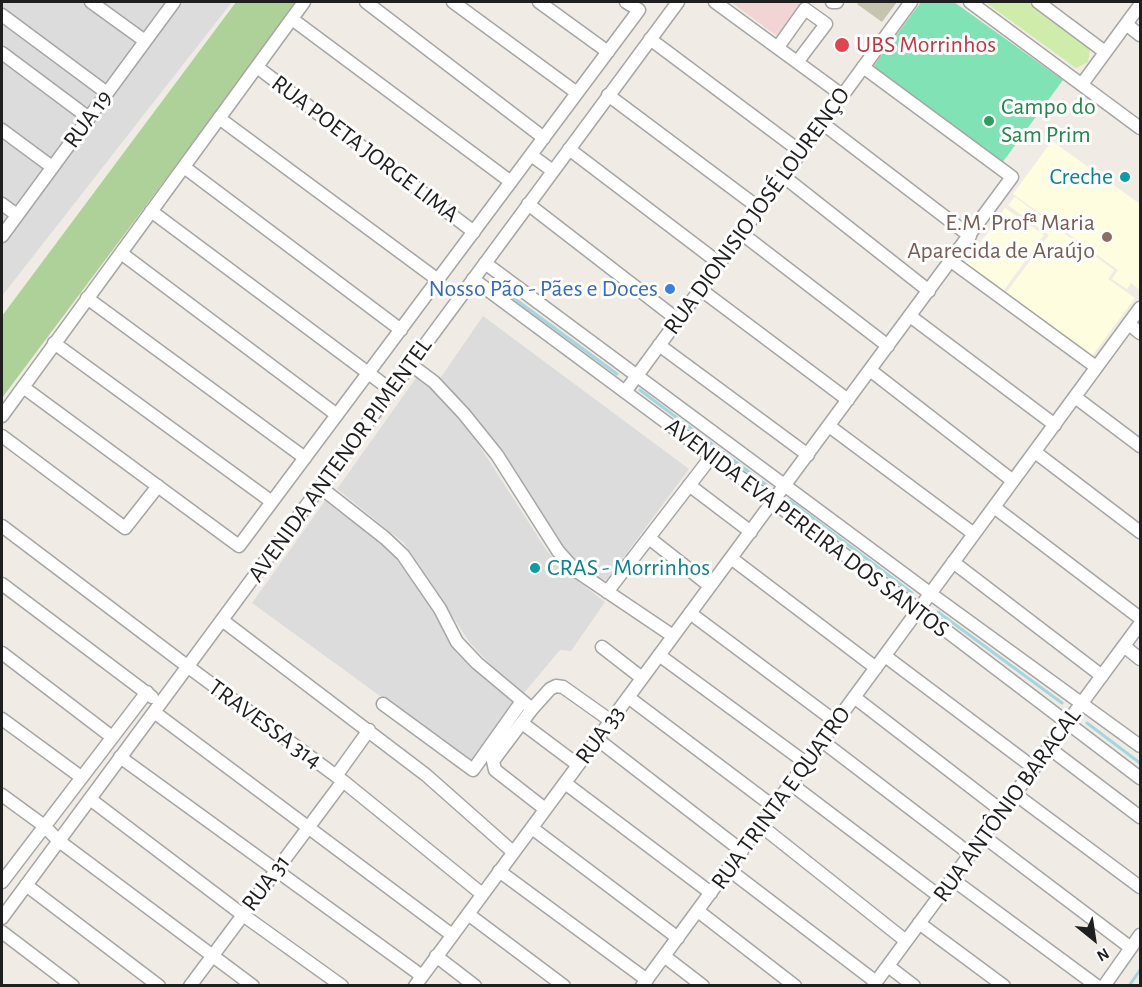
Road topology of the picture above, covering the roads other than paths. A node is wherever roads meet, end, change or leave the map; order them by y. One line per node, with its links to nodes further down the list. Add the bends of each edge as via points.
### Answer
1 (92, 2): 19 (street)
2 (174, 2): 19 (street, RUA 19)
3 (304, 2): 15 (street)
4 (366, 2): 37 (street)
5 (453, 2): 29 (street)
6 (539, 2): 22 (street)
7 (626, 2): 22 (street, via 639,10)
8 (715, 2): 20 (street)
9 (911, 2): 26 (street, RUA DIONISIO JOSÉ LOURENÇO)
10 (970, 2): 27 (street)
11 (1038, 2): 21 (street)
12 (672, 3): 18 (street, AVENIDA ANTENOR PIMENTEL)
13 (1140, 5): 16 (street)
14 (2, 15): 28 (street)
15 (291, 19): 25 (street); 45 (street)
16 (1126, 24): 17 (street); 21 (street)
17 (1140, 35)
18 (650, 39): 30 (street, AVENIDA ANTENOR PIMENTEL); 39 (street)
19 (145, 41): 28 (street, RUA 19)
20 (778, 47): 24 (street); 24 (street, via 806,9 826,24)
21 (1106, 51): 27 (street)
22 (608, 52): 29 (street)
23 (2, 53): 32 (street)
24 (798, 61): 31 (street)
25 (256, 67): 33 (street); 51 (street, RUA POETA JORGE LIMA)
26 (863, 67): 31 (street, RUA DIONISIO JOSÉ LOURENÇO); 54 (street, RUA 33, via 1012,177)
27 (1082, 84): 35 (street)
28 (107, 93): 32 (street, RUA 19)
29 (578, 93): 37 (street)
30 (609, 95): 38 (street, AVENIDA ANTENOR PIMENTEL); 48 (street)
31 (843, 95): 34 (street, RUA DIONISIO JOSÉ LOURENÇO)
32 (88, 118): 42 (street, RUA 19)
33 (219, 118): 41 (street); 60 (street)
34 (822, 123): 39 (street, RUA DIONISIO JOSÉ LOURENÇO); 54 (street)
35 (1140, 128)
36 (2, 130): 42 (street)
37 (544, 138): 40 (street)
38 (569, 149): 43 (street, AVENIDA ANTENOR PIMENTEL); 58 (street)
39 (801, 152): 44 (street, RUA DIONISIO JOSÉ LOURENÇO)
40 (531, 155): 43 (street); 45 (street)
41 (184, 166): 49 (street); 68 (street)
42 (52, 167): 50 (street, RUA 19)
43 (553, 171): 47 (street, AVENIDA ANTENOR PIMENTEL)
44 (783, 176): 48 (street, RUA DIONISIO JOSÉ LOURENÇO); 62 (street)
45 (511, 182): 51 (street)
46 (2, 204): 50 (street)
47 (528, 204): 57 (street, AVENIDA ANTENOR PIMENTEL); 66 (street)
48 (759, 208): 52 (street, RUA DIONISIO JOSÉ LOURENÇO)
49 (151, 211): 55 (street); 76 (street)
50 (17, 215): 53 (street, RUA 19)
51 (474, 232): 60 (street)
52 (741, 233): 58 (street, RUA DIONISIO JOSÉ LOURENÇO); 72 (street)
53 (2, 236)
54 (970, 236): 56 (street, RUA 33)
55 (121, 253): 63 (street); 83 (street)
56 (951, 261): 62 (street, RUA 33); 74 (street)
57 (485, 263): 59 (street, AVENIDA ANTENOR PIMENTEL); 77 (street, AVENIDA EVA PEREIRA DOS SANTOS)
58 (719, 263): 61 (street, RUA DIONISIO JOSÉ LOURENÇO)
59 (473, 279): 73 (street, AVENIDA ANTENOR PIMENTEL); 80 (street, AVENIDA EVA PEREIRA DOS SANTOS)
60 (438, 280): 68 (street)
61 (700, 289): 66 (street, RUA DIONISIO JOSÉ LOURENÇO); 82 (street)
62 (929, 291): 65 (street, RUA 33)
63 (87, 298): 70 (street); 92 (street)
64 (1140, 308): 67 (street, RUA TRINTA E QUATRO)
65 (910, 316): 72 (street, RUA 33); 85 (street)
66 (678, 320): 71 (street, RUA DIONISIO JOSÉ LOURENÇO)
67 (1129, 324): 69 (street); 74 (street, RUA TRINTA E QUATRO)
68 (401, 330): 76 (street)
69 (1140, 333)
70 (54, 343): 78 (street); 98 (street)
71 (659, 345): 77 (street, RUA DIONISIO JOSÉ LOURENÇO); 90 (street)
72 (888, 346): 75 (street, RUA 33)
73 (411, 364): 79 (street, AVENIDA ANTENOR PIMENTEL); 110 (street, via 434,382 497,455 558,551 575,570)
74 (1096, 367): 81 (street, RUA TRINTA E QUATRO)
75 (870, 370): 82 (street, RUA 33); 93 (street)
76 (369, 373): 79 (street); 83 (street)
77 (637, 376): 80 (street, RUA DIONISIO JOSÉ LOURENÇO); 94 (street, AVENIDA EVA PEREIRA DOS SANTOS)
78 (22, 387): 84 (street); 96 (street)
79 (391, 390): 97 (street, AVENIDA ANTENOR PIMENTEL)
80 (625, 392): 91 (street, AVENIDA EVA PEREIRA DOS SANTOS)
81 (1075, 397): 85 (street, RUA TRINTA E QUATRO); 88 (street)
82 (848, 400): 86 (street, RUA 33)
83 (337, 415): 92 (street)
84 (2, 416)
85 (1055, 425): 89 (street, RUA TRINTA E QUATRO)
86 (828, 426): 90 (street, RUA 33); 104 (street)
87 (2, 436): 96 (street, via 125,528)
88 (1140, 446)
89 (1035, 452): 93 (street, RUA TRINTA E QUATRO); 103 (street)
90 (808, 454): 94 (street, RUA 33)
91 (711, 457): 95 (street); 99 (street, AVENIDA EVA PEREIRA DOS SANTOS)
92 (305, 458): 98 (street)
93 (1013, 481): 100 (street, RUA TRINTA E QUATRO)
94 (785, 484): 99 (street, RUA 33); 111 (street, AVENIDA EVA PEREIRA DOS SANTOS)
95 (689, 485): 102 (street); 105 (street)
96 (158, 486): 98 (street, via 239,546)
97 (320, 487): 115 (street, AVENIDA ANTENOR PIMENTEL); 132 (street, via 403,555 457,642)
98 (272, 502)
99 (772, 502): 102 (street, RUA 33); 112 (street, AVENIDA EVA PEREIRA DOS SANTOS)
100 (994, 507): 104 (street, RUA TRINTA E QUATRO); 114 (street)
101 (2, 526): 124 (street, TRAVESSA 314)
102 (751, 531): 106 (street, RUA 33)
103 (1140, 532)
104 (974, 534): 107 (street, RUA TRINTA E QUATRO)
105 (649, 538): 109 (street); 110 (street)
106 (731, 558): 109 (street, RUA 33); 125 (street)
107 (954, 562): 111 (street, RUA TRINTA E QUATRO); 126 (street)
108 (2, 584): 128 (street)
109 (710, 586): 113 (street, RUA 33)
110 (607, 592): 117 (street)
111 (931, 594): 112 (street, RUA TRINTA E QUATRO); 131 (street, AVENIDA EVA PEREIRA DOS SANTOS)
112 (919, 610): 122 (street, RUA TRINTA E QUATRO); 138 (street, AVENIDA EVA PEREIRA DOS SANTOS)
113 (690, 613): 117 (street, RUA 33); 137 (street)
114 (1140, 618)
115 (222, 620): 124 (street, AVENIDA ANTENOR PIMENTEL); 140 (street)
116 (1140, 624): 118 (street, RUA ANTÔNIO BARACAL)
117 (673, 636): 121 (street, RUA 33)
118 (1124, 646): 123 (street); 126 (street, RUA ANTÔNIO BARACAL)
119 (602, 647): 127 (street)
120 (2, 653): 141 (street)
121 (659, 656): 127 (street, RUA 33); 147 (street)
122 (885, 656): 125 (street, RUA TRINTA E QUATRO); 149 (street)
123 (1140, 659)
124 (187, 666): 134 (street, AVENIDA ANTENOR PIMENTEL); 151 (street, TRAVESSA 314)
125 (876, 668): 130 (street, RUA TRINTA E QUATRO)
126 (1102, 676): 131 (street, RUA ANTÔNIO BARACAL)
127 (642, 678): 129 (street, RUA 33)
128 (147, 692): 134 (street); 141 (street)
129 (628, 697): 136 (street, RUA 33); 158 (street)
130 (854, 698): 137 (street, RUA TRINTA E QUATRO); 160 (street)
131 (1082, 703): 138 (street, RUA ANTÔNIO BARACAL); 144 (street, AVENIDA EVA PEREIRA DOS SANTOS)
132 (527, 705): 133 (street, via 473,770); 136 (street, via 556,686 563,687); 139 (street)
133 (385, 706)
134 (157, 707): 146 (street, AVENIDA ANTENOR PIMENTEL); 164 (street)
135 (2, 719): 150 (street)
136 (611, 721): 142 (street, RUA 33)
137 (836, 722): 143 (street, RUA TRINTA E QUATRO)
138 (1068, 722): 145 (street, RUA ANTÔNIO BARACAL); 152 (street, AVENIDA EVA PEREIRA DOS SANTOS)
139 (522, 723): 148 (street); 159 (street, via 493,765)
140 (369, 730): 151 (street, RUA 31); 169 (street)
141 (112, 737): 150 (street)
142 (597, 739): 148 (street, RUA 33); 168 (street)
143 (822, 741): 147 (street, RUA TRINTA E QUATRO); 170 (street)
144 (1140, 746)
145 (1049, 748): 149 (street, RUA ANTÔNIO BARACAL); 161 (street)
146 (120, 757): 157 (street, AVENIDA ANTENOR PIMENTEL); 172 (street)
147 (806, 763): 154 (street, RUA TRINTA E QUATRO)
148 (578, 765): 153 (street, RUA 33)
149 (1034, 768): 155 (street, RUA ANTÔNIO BARACAL)
150 (81, 777): 162 (street)
151 (340, 778): 164 (street, RUA 31); 179 (street, TRAVESSA 314)
152 (1140, 778)
153 (564, 783): 159 (street, RUA 33); 178 (street)
154 (791, 784): 158 (street, RUA TRINTA E QUATRO); 180 (street)
155 (1015, 794): 160 (street, RUA ANTÔNIO BARACAL); 177 (street)
156 (2, 795): 162 (street)
157 (90, 799): 167 (street, AVENIDA ANTENOR PIMENTEL); 183 (street)
158 (774, 807): 163 (street, RUA TRINTA E QUATRO)
159 (545, 809): 165 (street, RUA 33)
160 (1002, 811): 166 (street, RUA ANTÔNIO BARACAL)
161 (1140, 817)
162 (43, 825): 167 (street); 174 (street)
163 (760, 825): 168 (street, RUA TRINTA E QUATRO); 190 (street)
164 (308, 826): 172 (street, RUA 31); 187 (street)
165 (532, 828): 169 (street, RUA 33); 189 (street)
166 (983, 836): 170 (street, RUA ANTÔNIO BARACAL); 191 (street)
167 (59, 841): 176 (street, AVENIDA ANTENOR PIMENTEL); 192 (street)
168 (742, 851): 171 (street, RUA TRINTA E QUATRO)
169 (513, 852): 173 (street, RUA 33)
170 (970, 854): 175 (street, RUA ANTÔNIO BARACAL)
171 (728, 869): 178 (street, RUA TRINTA E QUATRO); 198 (street)
172 (276, 870): 183 (street, RUA 31); 196 (street)
173 (499, 871): 179 (street, RUA 33); 197 (street)
174 (3, 876)
175 (952, 879): 180 (street, RUA ANTÔNIO BARACAL); 210 (street)
176 (26, 885): 184 (street, AVENIDA ANTENOR PIMENTEL); 200 (street)
177 (1140, 887)
178 (711, 893): 181 (street, RUA TRINTA E QUATRO)
179 (482, 894): 182 (street, RUA 33)
180 (939, 896): 185 (street, RUA ANTÔNIO BARACAL)
181 (698, 911): 189 (street, RUA TRINTA E QUATRO); 207 (street)
182 (468, 914): 187 (street, RUA 33); 205 (street)
183 (243, 915): 192 (street, RUA 31); 203 (street)
184 (2, 918)
185 (919, 923): 190 (street, RUA ANTÔNIO BARACAL); 209 (street)
186 (2, 932): 199 (street)
187 (452, 934): 193 (street, RUA 33)
188 (1140, 935): 191 (street)
189 (678, 938): 194 (street, RUA TRINTA E QUATRO)
190 (906, 941): 195 (street, RUA ANTÔNIO BARACAL)
191 (1131, 948): 211 (street)
192 (213, 955): 201 (street, RUA 31); 202 (street)
193 (436, 956): 196 (street, RUA 33); 204 (street)
194 (664, 956): 197 (street, RUA TRINTA E QUATRO); 206 (street)
195 (888, 966): 198 (street, RUA ANTÔNIO BARACAL); 208 (street)
196 (418, 981)
197 (644, 983)
198 (875, 984)
199 (73, 986)
200 (159, 986)
201 (190, 986)
202 (253, 986)
203 (342, 986)
204 (476, 986)
205 (564, 986)
206 (703, 986)
207 (795, 986)
208 (914, 986)
209 (1004, 986)
210 (1097, 986)
211 (1104, 986)

